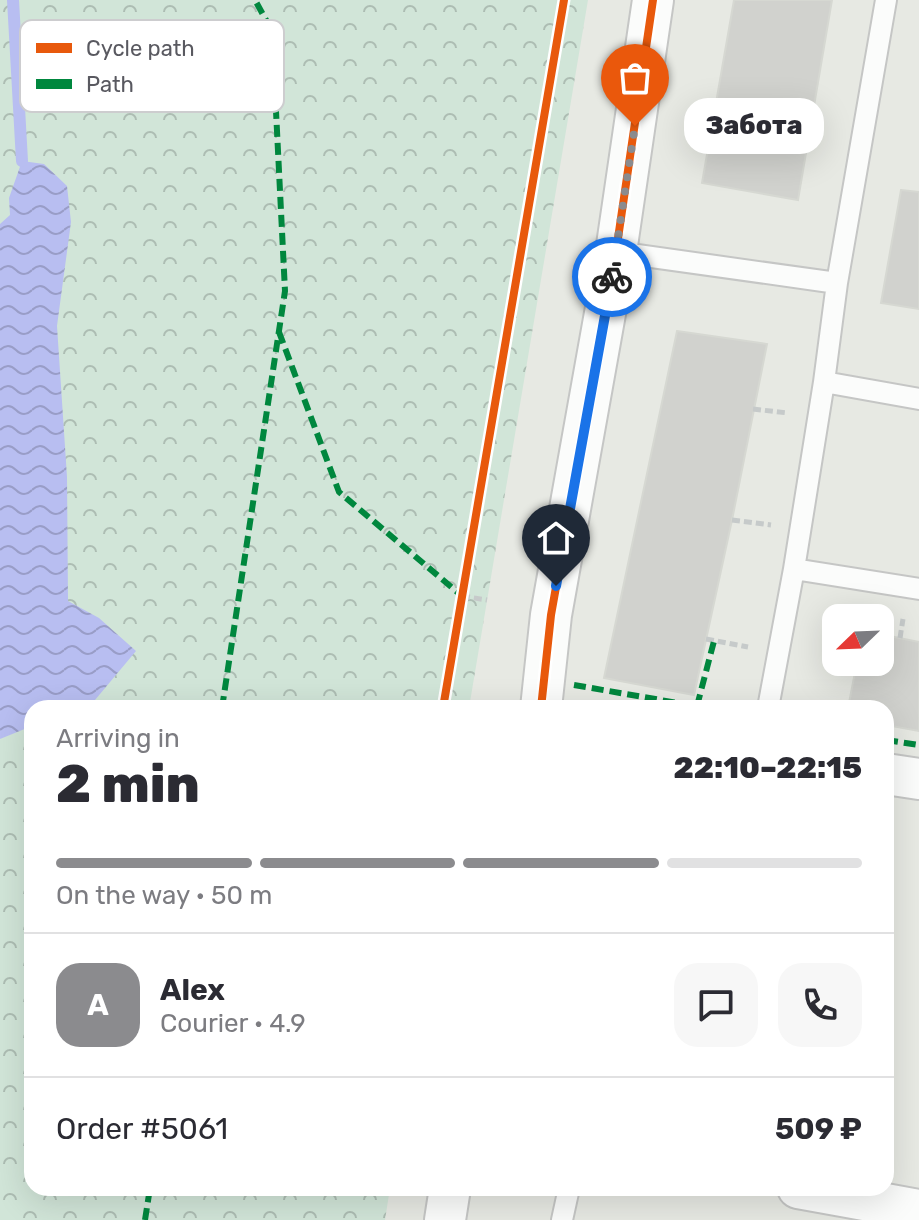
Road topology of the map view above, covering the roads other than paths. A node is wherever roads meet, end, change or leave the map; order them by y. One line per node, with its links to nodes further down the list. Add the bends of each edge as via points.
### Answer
1 (653, 0): 3 (street)
2 (886, 0): 4 (lane)
3 (616, 252): 4 (lane); 9 (street, via 551,615)
4 (837, 283): 5 (lane)
5 (824, 382): 6 (lane); 7 (lane)
6 (919, 399)
7 (794, 569): 8 (lane); 10 (lane)
8 (919, 589)
9 (542, 700)
10 (769, 700)
11 (894, 775): 12 (street)
12 (919, 779)
13 (449, 1196): 17 (street)
14 (567, 1196): 18 (lane)
15 (842, 1196): 16 (street)
16 (919, 1210)
17 (445, 1220)
18 (562, 1220)

